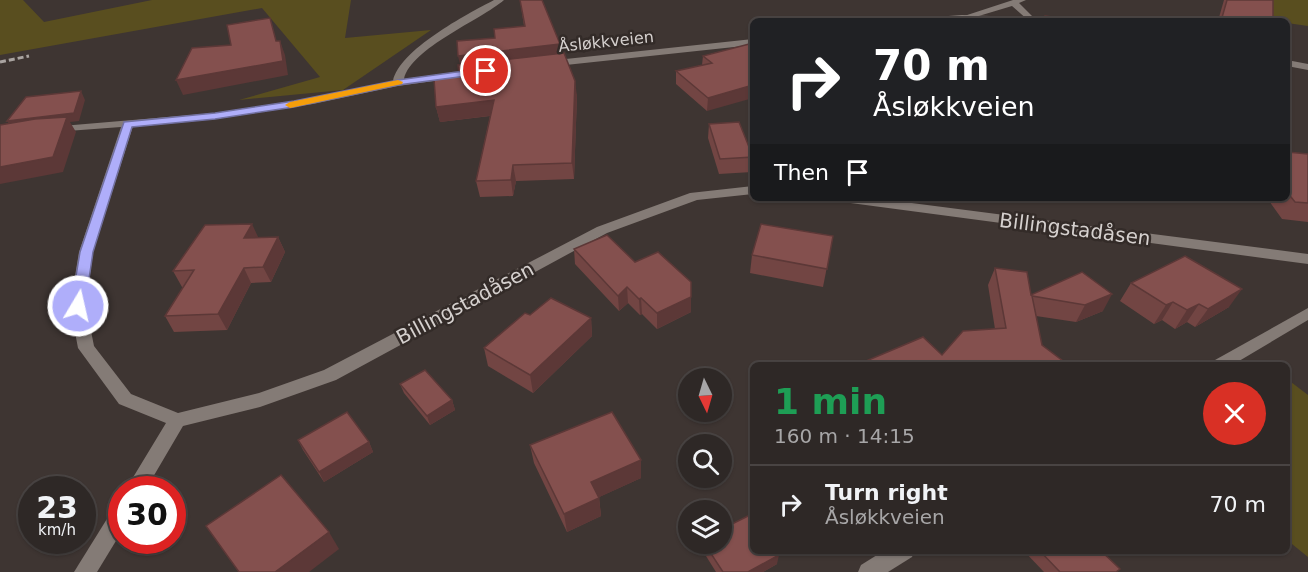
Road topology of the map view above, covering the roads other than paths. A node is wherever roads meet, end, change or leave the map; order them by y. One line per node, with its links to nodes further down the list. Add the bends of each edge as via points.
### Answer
1 (500, 0): 10 (street, via 411,60 400,72)
2 (1018, 2): 3 (street); 4 (street)
3 (962, 18)
4 (1035, 18)
5 (750, 42): 7 (street, Åsløkkveien)
6 (1290, 64): 8 (street)
7 (531, 66)
8 (1308, 67)
9 (486, 71): 10 (street)
10 (398, 82): 11 (street, via 313,101)
11 (128, 124): 12 (street); 18 (street, via 86,252 78,306 86,348 125,399)
12 (44, 129)
13 (750, 190): 18 (street, Billingstadåsen, via 695,196 602,230 330,375 260,400)
14 (866, 201): 15 (street, Billingstadåsen)
15 (1308, 259)
16 (1308, 313): 17 (street)
17 (1224, 362)
18 (177, 420): 19 (street)
19 (144, 476)
20 (108, 535): 22 (street)
21 (898, 554): 23 (street)
22 (85, 572)
23 (869, 572)

